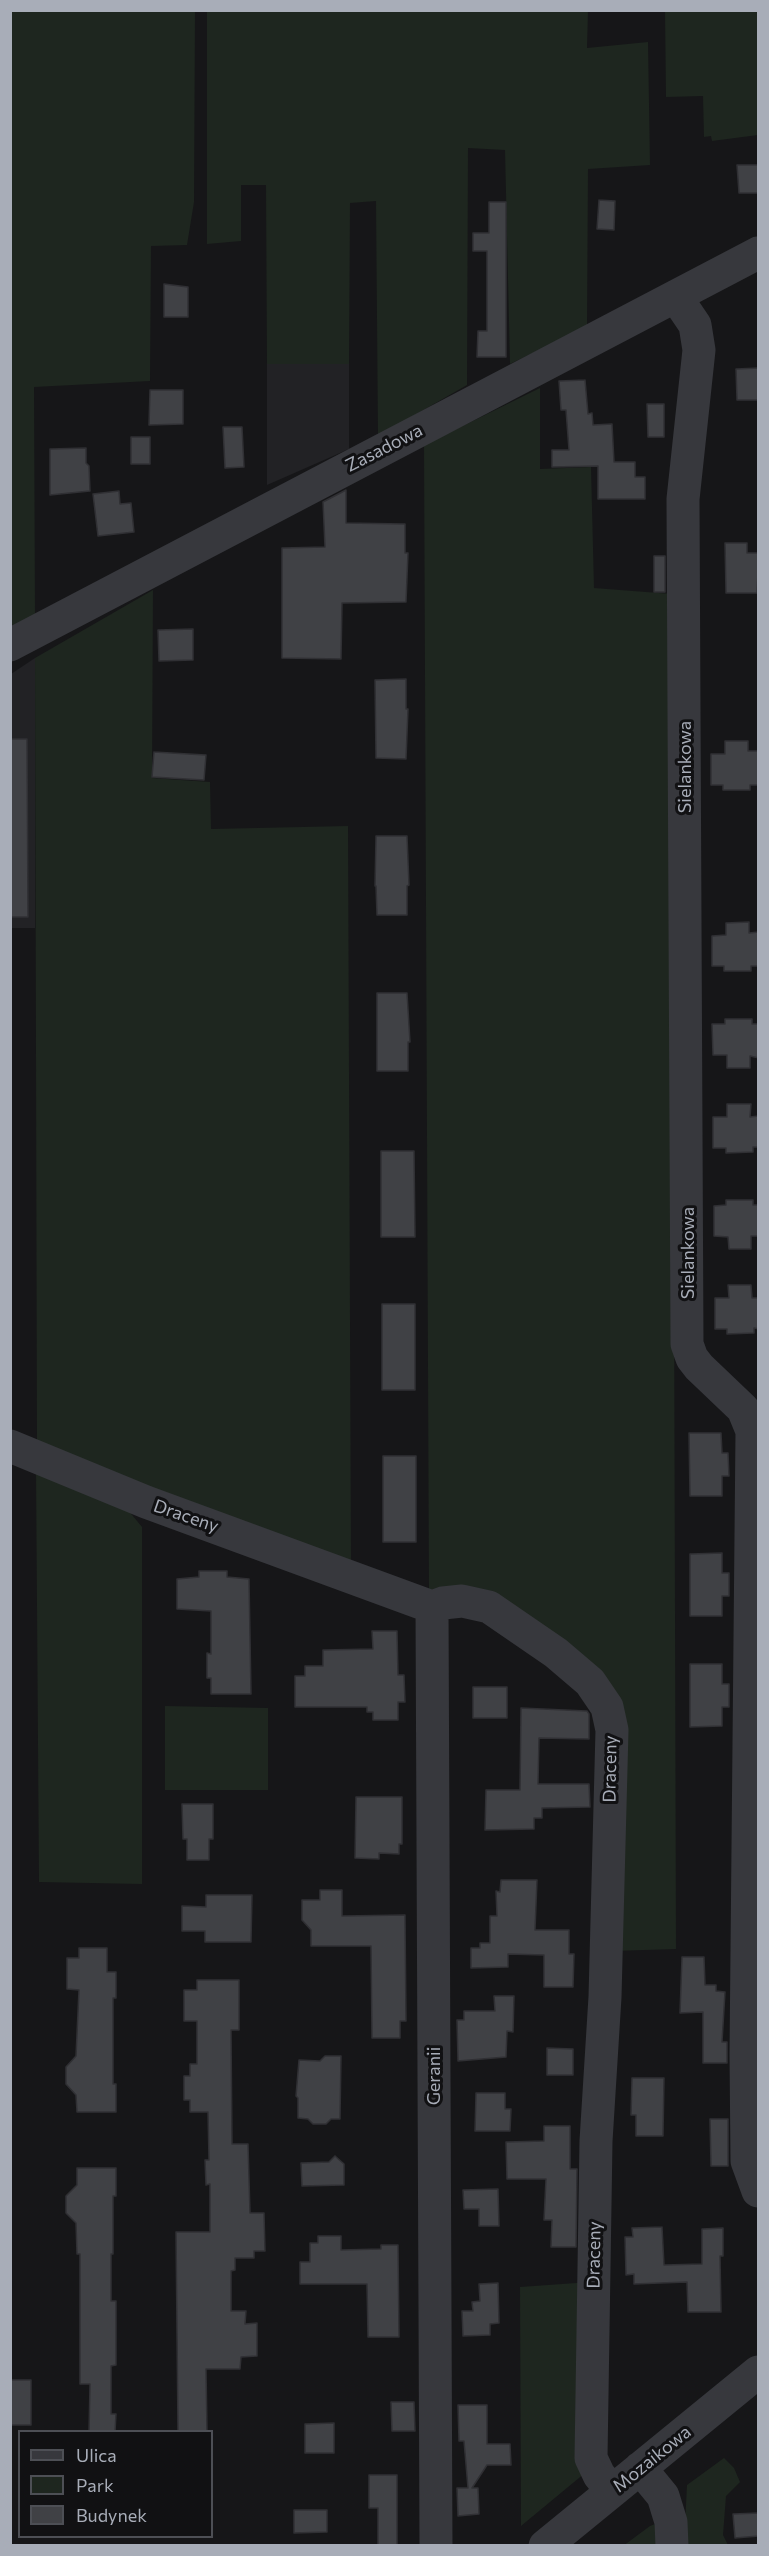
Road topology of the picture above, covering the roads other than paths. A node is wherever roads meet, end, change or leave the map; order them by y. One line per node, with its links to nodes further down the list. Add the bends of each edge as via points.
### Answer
1 (759, 254): 2 (street, Zasadowa)
2 (676, 297): 3 (street, Zasadowa); 6 (street, Sielankowa, via 695,325 699,350 683,500 687,1344 699,1367 743,1409 752,1431 746,2078 747,2161)
3 (10, 645)
4 (10, 1446): 5 (street, Draceny, via 146,1502)
5 (432, 1607): 9 (street, Draceny, via 462,1601 489,1607 591,1682 607,1707 612,1730 605,1997 596,2141 591,2458); 10 (street, Geranii)
6 (759, 2192)
7 (759, 2372): 8 (street, Mozaikowa)
8 (640, 2468): 9 (street, Mozaikowa); 12 (street, via 663,2496 671,2522)
9 (612, 2491): 11 (street, Mozaikowa)
10 (436, 2546)
11 (545, 2546)
12 (672, 2546)

